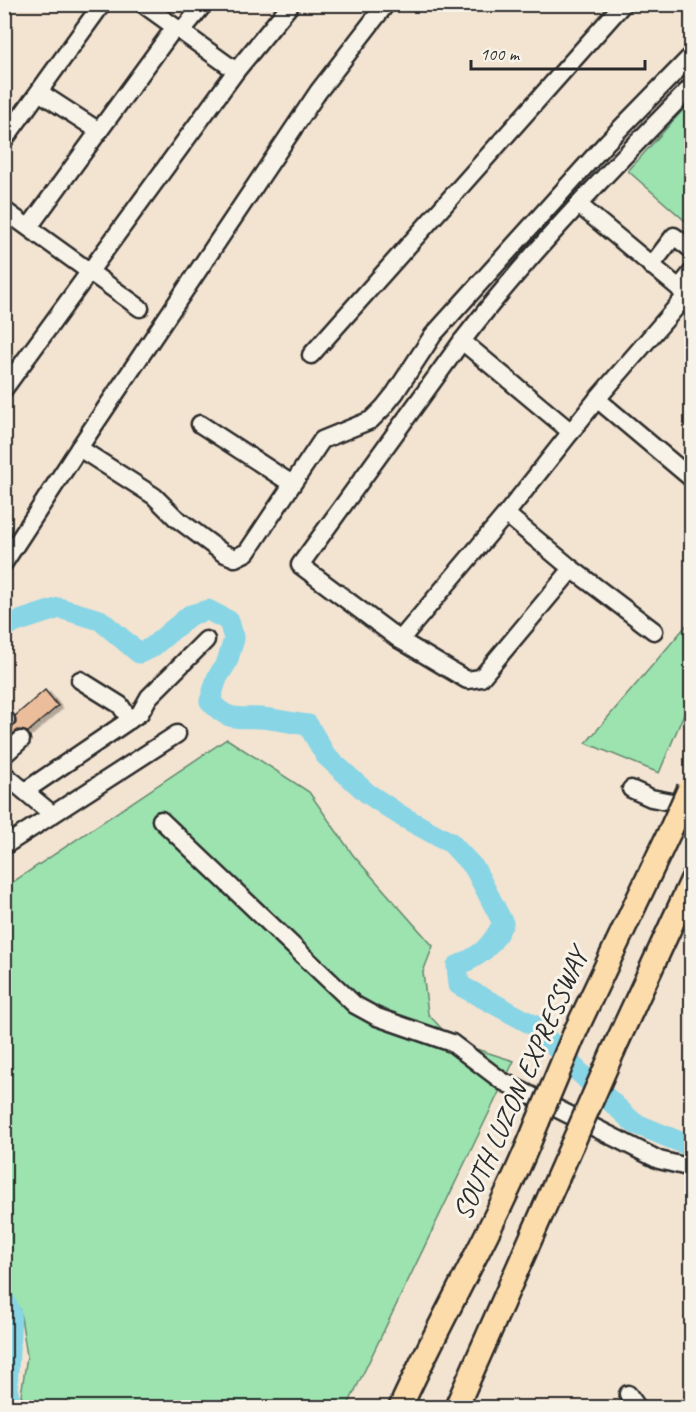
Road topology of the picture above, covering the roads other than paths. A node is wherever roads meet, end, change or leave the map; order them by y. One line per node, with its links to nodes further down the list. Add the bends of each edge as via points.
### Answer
1 (102, 4): 11 (street)
2 (143, 4): 7 (street)
3 (204, 4): 7 (street)
4 (291, 4): 9 (street)
5 (386, 4): 29 (street, via 318,92)
6 (623, 4): 24 (street)
7 (178, 30): 9 (street); 12 (street)
8 (692, 55): 31 (street, via 607,142 433,335 383,408 371,420 322,440)
9 (236, 71): 19 (street)
10 (692, 86): 14 (street)
11 (39, 92): 12 (street); 13 (street)
12 (99, 131): 16 (street)
13 (4, 141)
14 (579, 205): 18 (street); 23 (street)
15 (4, 210): 16 (street)
16 (29, 227): 19 (street)
17 (692, 250): 18 (street, via 674,236)
18 (651, 266): 21 (street)
19 (90, 271): 22 (street); 25 (street)
20 (692, 272): 21 (street)
21 (679, 288): 26 (street, via 686,297)
22 (140, 308)
23 (462, 341): 28 (street); 37 (street, via 300,565)
24 (311, 355)
25 (4, 389)
26 (597, 399): 28 (street); 30 (street)
27 (200, 424): 31 (street)
28 (571, 432): 32 (street)
29 (79, 448): 31 (street, via 154,496 176,519 236,558 247,552); 33 (street)
30 (692, 479)
31 (292, 484)
32 (506, 514): 34 (street); 37 (street)
33 (4, 563)
34 (572, 569): 35 (street); 37 (street, via 481,678 467,680)
35 (654, 631)
36 (206, 640): 39 (street)
37 (400, 640)
38 (80, 680): 39 (street, via 120,705)
39 (130, 720): 45 (street)
40 (177, 734): 47 (street)
41 (21, 740): 42 (street)
42 (4, 755)
43 (4, 774): 45 (street)
44 (631, 789): 46 (street, via 651,798)
45 (25, 791): 47 (street)
46 (691, 793): 52 (highway, SOUTH LUZON EXPRESSWAY, bridge, via 576,1030 519,1169)
47 (52, 814): 49 (street)
48 (161, 820): 51 (street, via 355,1005 377,1017 452,1043 502,1081 659,1160)
49 (4, 846)
50 (692, 880): 53 (highway, bridge)
51 (692, 1168)
52 (400, 1407)
53 (456, 1407)

